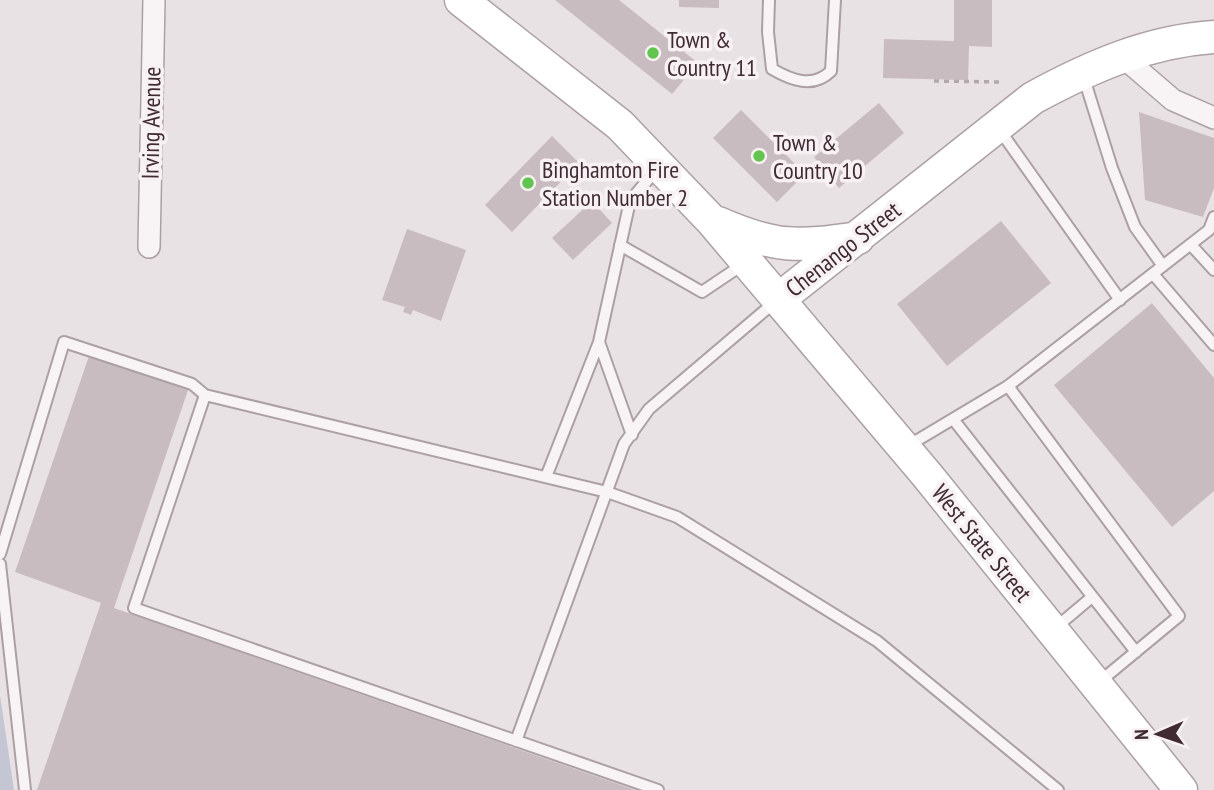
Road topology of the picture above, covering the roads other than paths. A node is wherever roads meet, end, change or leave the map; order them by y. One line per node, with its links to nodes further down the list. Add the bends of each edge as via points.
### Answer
1 (153, 0): 16 (street, Irving Avenue)
2 (769, 0): 3 (lane, via 772,69 791,80 816,81 831,71 834,59)
3 (835, 0)
4 (470, 2): 10 (street, Chenango Street, via 620,125)
5 (1214, 37): 6 (street, Chenango Street, via 1186,38)
6 (1123, 57): 7 (street, Chenango Street); 8 (street, via 1173,100)
7 (1082, 73): 9 (street, Chenango Street, via 1033,98); 18 (lane, via 1135,228)
8 (1214, 118)
9 (998, 126): 13 (street, Chenango Street); 22 (lane)
10 (659, 166): 12 (street, Chenango Street); 15 (lane, via 630,201)
11 (1214, 217): 14 (lane, via 1209,230)
12 (712, 221): 13 (street, via 781,245); 17 (street, Chenango Street)
13 (859, 237): 21 (street, Chenango Street)
14 (1191, 244): 18 (lane); 19 (lane)
15 (620, 245): 17 (lane, via 702,292); 23 (lane)
16 (149, 247)
17 (747, 262): 21 (street, Chenango Street)
18 (1163, 266): 20 (lane)
19 (1214, 270)
20 (1153, 274): 22 (lane); 24 (lane)
21 (779, 299): 28 (lane, via 649,409); 29 (street, West State Street)
22 (1120, 300): 25 (lane)
23 (599, 342): 28 (lane); 30 (lane)
24 (1214, 345)
25 (1008, 386): 27 (lane); 36 (lane, via 1179,616)
26 (205, 396): 30 (lane); 32 (lane, via 192,384 64,342); 38 (lane, via 134,608)
27 (953, 419): 29 (lane); 34 (lane)
28 (632, 435): 31 (lane, via 624,444)
29 (904, 448): 35 (street, West State Street)
30 (545, 477): 31 (lane)
31 (607, 492): 38 (lane); 41 (lane, via 677,517 877,641)
32 (0, 554)
33 (0, 564): 39 (lane)
34 (1092, 597): 35 (lane); 36 (lane)
35 (1052, 631): 37 (street, West State Street)
36 (1136, 652): 37 (lane)
37 (1096, 685): 42 (street, West State Street)
38 (516, 741): 40 (lane)
39 (25, 790)
40 (658, 790)
41 (1058, 790)
42 (1181, 790)

